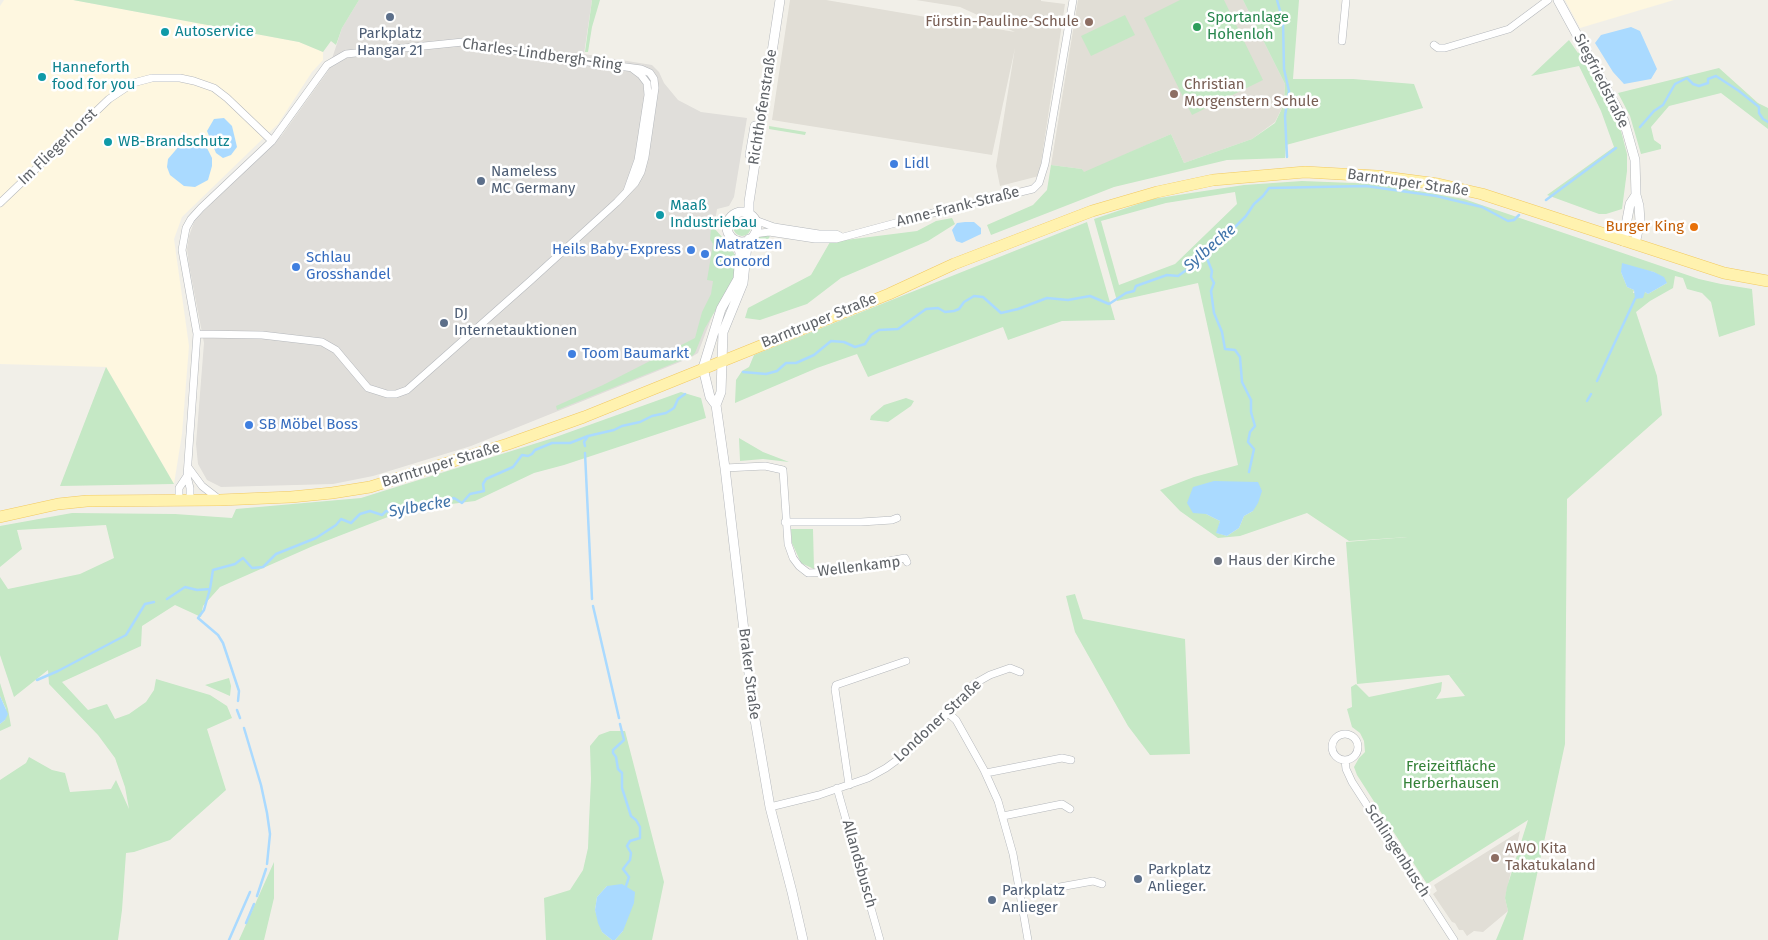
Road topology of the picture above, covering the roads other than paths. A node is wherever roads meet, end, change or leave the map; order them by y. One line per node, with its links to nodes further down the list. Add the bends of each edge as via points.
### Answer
1 (774, 0): 12 (street, Richthofenstraße)
2 (780, 0): 12 (street, Richthofenstraße)
3 (1073, 0): 13 (street, Anne-Frank-Straße, via 1039,183 1033,189)
4 (1346, 0): 7 (street)
5 (1548, 0): 8 (street, via 1509,29 1445,48)
6 (1558, 0): 10 (street, Siegfriedstraße, via 1624,121 1635,160)
7 (1342, 41)
8 (1434, 45)
9 (272, 141): 11 (street, Im Fliegerhorst, via 214,88 194,80 152,78 133,83 109,99); 19 (street, Charles-Lindbergh-Ring, via 200,208 186,228 182,250); 19 (street, Charles-Lindbergh-Ring, via 327,65 346,54 463,42 633,69 647,83 638,160 627,191 408,390 387,394 368,388 336,350 322,342 262,335)
10 (1636, 195): 16 (street, Siegfriedstraße, via 1630,204); 17 (street, Siegfriedstraße, via 1640,222)
11 (0, 203)
12 (748, 215): 13 (street, Anne-Frank-Straße, via 774,227); 14 (street, via 756,229); 15 (street, via 734,214 727,223 729,234)
13 (840, 236): 14 (street, Anne-Frank-Straße, via 822,239 769,232)
14 (752, 237): 15 (street); 20 (street, via 747,245 743,283 724,332)
15 (737, 240): 21 (street, via 740,252 738,279 721,309)
16 (1623, 241): 17 (main road, Barntruper Straße); 20 (main road, Barntruper Straße, via 1482,194 1438,184 1305,172 1213,180 1092,211)
17 (1635, 244): 18 (main road, Barntruper Straße, via 1724,273)
18 (1768, 280)
19 (197, 334): 23 (street, Charles-Lindbergh-Ring)
20 (721, 360): 21 (main road, Barntruper Straße); 22 (street, Braker Straße, via 721,392)
21 (704, 368): 22 (street, Braker Straße, via 705,382); 27 (main road, Barntruper Straße, via 584,417 370,487 324,494)
22 (716, 405): 24 (street, Braker Straße)
23 (188, 467): 25 (street, Charles-Lindbergh-Ring); 27 (street, via 202,486)
24 (726, 468): 30 (street, Wellenkamp, via 764,466 783,470); 40 (street, Braker Straße, via 752,708)
25 (186, 476): 26 (street, Charles-Lindbergh-Ring, via 190,488); 26 (street, Charles-Lindbergh-Ring, via 179,488)
26 (184, 500): 27 (main road, Barntruper Straße); 28 (main road, Barntruper Straße, via 87,501)
27 (220, 500)
28 (0, 517)
29 (897, 518): 30 (street, via 861,522)
30 (786, 522): 31 (street, Wellenkamp, via 793,558 808,573 831,572 905,558)
31 (908, 562)
32 (906, 661): 38 (street, via 836,685)
33 (1020, 672): 34 (street, Londoner Straße, via 1010,668 982,679)
34 (948, 713): 37 (street, via 956,720); 38 (street, Londoner Straße, via 898,759 868,778)
35 (1071, 760): 37 (street, via 1062,758)
36 (1345, 760): 48 (street, Schlingenbusch, via 1352,782)
37 (986, 773): 42 (street)
38 (848, 785): 39 (street, Londoner Straße)
39 (837, 788): 40 (street, Londoner Straße); 46 (street, Allandsbusch)
40 (770, 807): 45 (street, Braker Straße)
41 (1070, 808): 42 (street, via 1062,804)
42 (1003, 816): 44 (street)
43 (1102, 884): 44 (street, via 1093,882)
44 (1021, 894): 47 (street)
45 (803, 940)
46 (880, 940)
47 (1028, 940)
48 (1454, 940)

